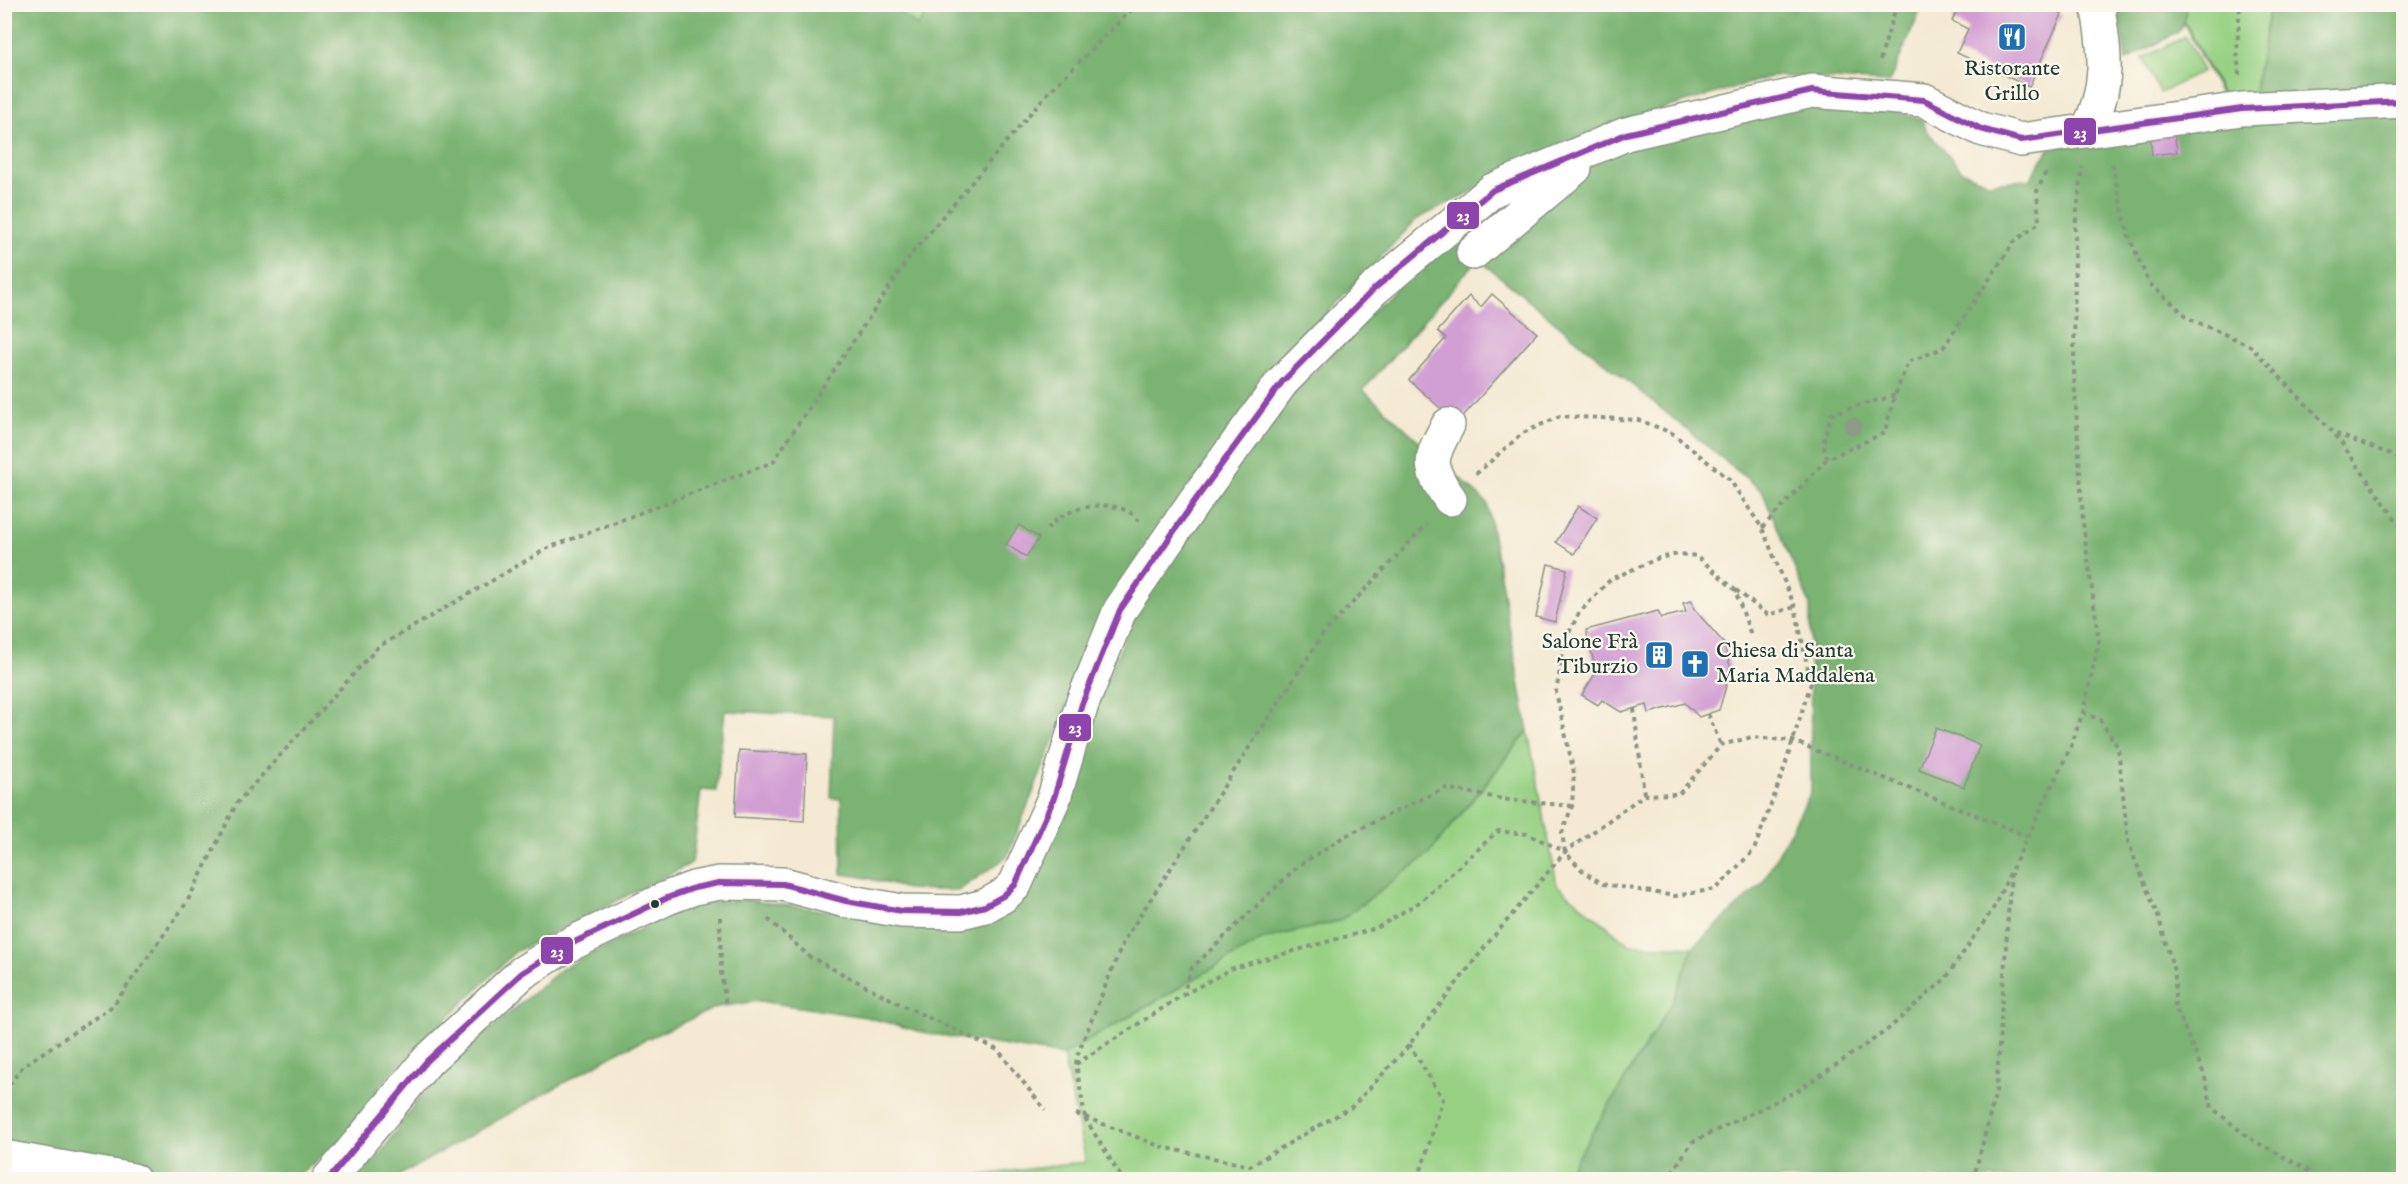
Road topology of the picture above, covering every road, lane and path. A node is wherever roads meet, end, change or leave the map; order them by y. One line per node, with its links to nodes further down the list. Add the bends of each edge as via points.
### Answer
1 (1137, 4): 39 (path, via 1045,96 912,253 773,462 548,548 378,647 237,803 187,902 113,1006 23,1066)
2 (1897, 4): 5 (path)
3 (2097, 4): 8 (street, via 2106,51)
4 (2240, 4): 7 (path, via 2237,50)
5 (1871, 96): 8 (street, via 1924,100 1981,129 2020,140); 9 (street, via 1812,91 1626,134)
6 (2403, 101): 7 (street)
7 (2242, 109): 8 (street)
8 (2095, 129): 11 (path, via 2051,163 2037,191 2039,223 2014,242 1943,348 1908,362); 13 (path, via 2128,234 2149,284 2190,319 2249,345); 25 (path, via 2075,227 2074,377 2084,523 2099,640)
9 (1598, 145): 10 (street, via 1560,183 1542,193); 20 (street, via 1493,190 1374,289 1282,382)
10 (1473, 253)
11 (1895, 395): 14 (path, via 1884,433); 14 (path, via 1831,415 1823,443)
12 (1449, 425): 16 (street, via 1432,456 1435,478)
13 (2335, 434): 15 (path); 19 (path)
14 (1827, 459): 17 (path)
15 (2403, 459)
16 (1450, 499): 17 (path, via 1523,433 1560,416 1639,420 1672,433 1730,480); 38 (path, via 1323,634 1124,940)
17 (1762, 528): 22 (path)
18 (1047, 530): 20 (path, via 1069,513 1111,506 1134,514 1147,531)
19 (2403, 531)
20 (1155, 560): 34 (street, via 1120,610 1083,704 1054,798 1015,885 1003,896 961,912 902,911 783,884)
21 (1735, 590): 22 (path, via 1768,615); 23 (path); 30 (path, via 1697,556 1679,554 1659,558 1611,579 1579,613 1565,640 1556,692 1574,773)
22 (1795, 607): 27 (path, via 1811,683)
23 (1751, 635)
24 (1634, 709): 29 (path)
25 (2084, 712): 31 (path); 50 (path, via 2100,720 2118,747 2128,842 2159,919 2175,974 2175,1006 2204,1074 2212,1108 2249,1137 2306,1169)
26 (1708, 714): 28 (path)
27 (1793, 741): 28 (path, via 1752,737); 31 (path); 32 (path, via 1754,850 1716,889 1675,896 1603,884 1584,872)
28 (1720, 746): 29 (path, via 1679,794)
29 (1644, 795): 32 (path)
30 (1572, 806): 32 (path, via 1562,833); 35 (path, via 1445,788 1346,836 1298,866 1191,969)
31 (2027, 836): 33 (path)
32 (1565, 852): 35 (path, via 1527,834 1498,831 1421,901 1377,928 1233,968); 37 (path)
33 (2012, 869): 48 (path, via 1993,909 1946,978 1887,1031 1797,1092 1692,1142); 49 (path, via 1996,1092)
34 (723, 883): 36 (path, via 721,972); 40 (path, via 810,957 998,1050); 45 (street, via 667,898 560,949 522,973 427,1061)
35 (1183, 995): 38 (path)
36 (726, 1006)
37 (1409, 1044): 42 (path, via 1353,1106 1250,1166 1162,1147); 47 (path, via 1443,1100)
38 (1076, 1065): 42 (path)
39 (4, 1092)
40 (1045, 1110)
41 (1076, 1114): 42 (path)
42 (1085, 1117): 46 (path)
43 (4, 1157): 44 (street)
44 (133, 1179)
45 (328, 1179)
46 (1123, 1179)
47 (1418, 1179)
48 (1667, 1179)
49 (1973, 1179)
50 (2314, 1179)

